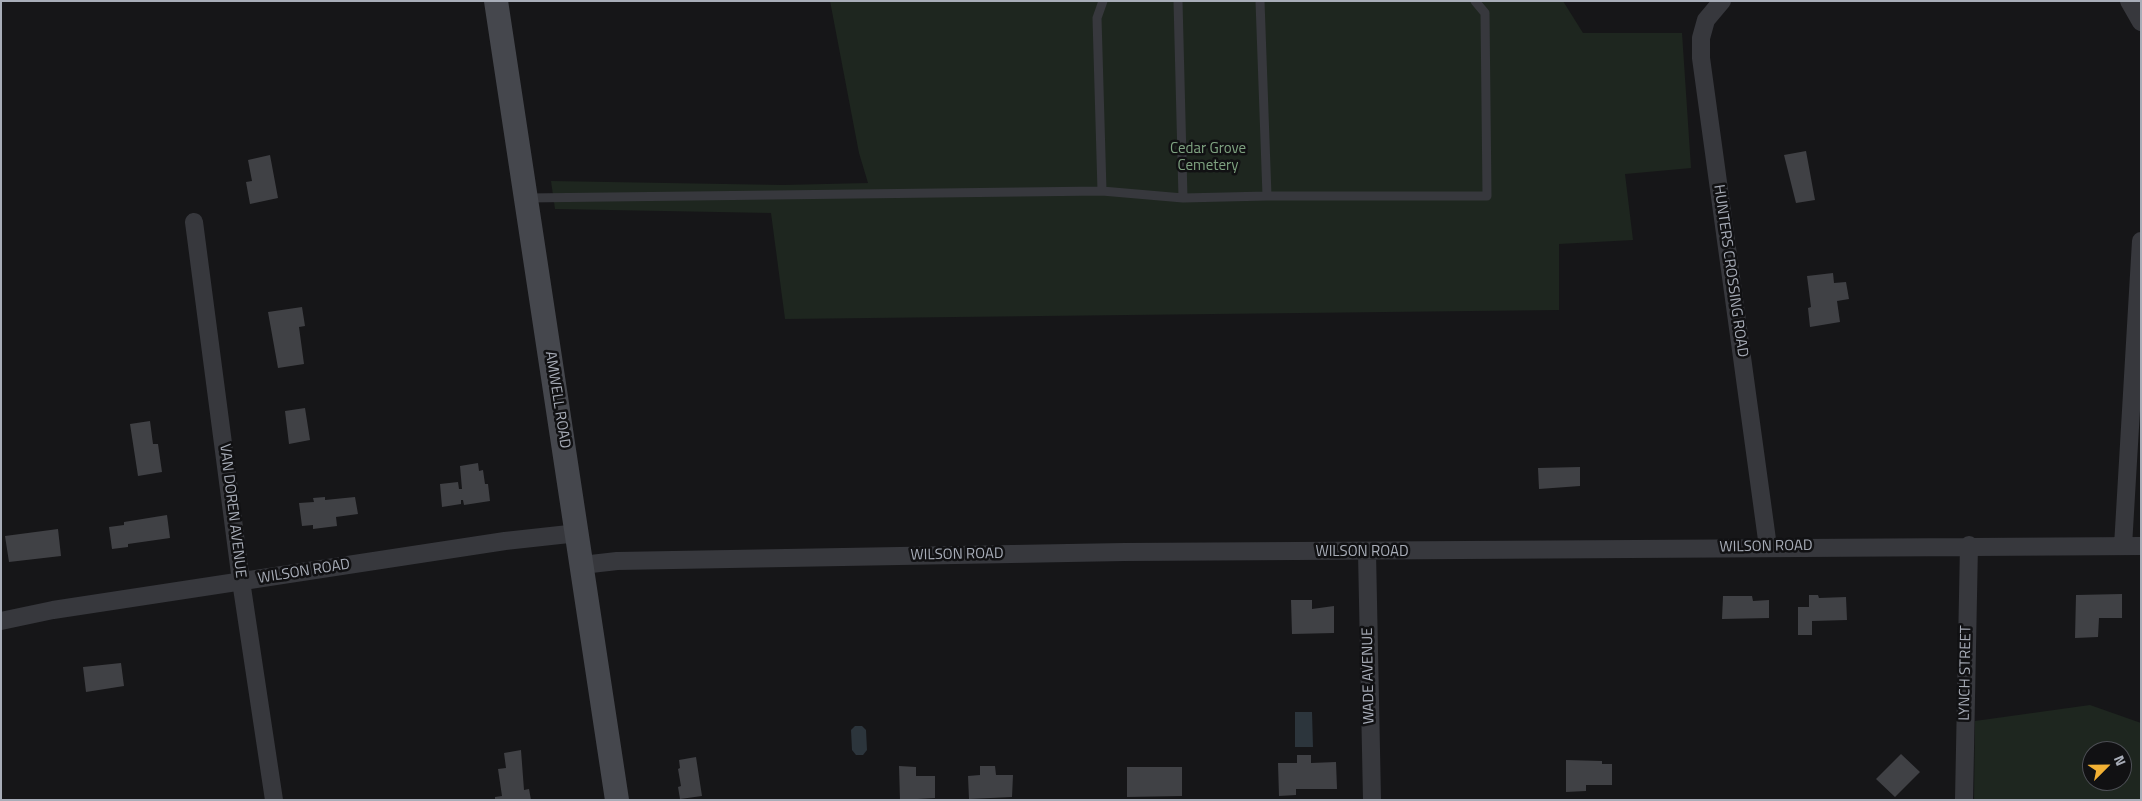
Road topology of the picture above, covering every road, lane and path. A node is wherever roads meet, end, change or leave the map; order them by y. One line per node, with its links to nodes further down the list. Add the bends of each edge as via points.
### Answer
1 (496, 1): 11 (main road, AMWELL ROAD)
2 (1103, 1): 9 (lane, via 1097,18)
3 (1178, 1): 12 (lane)
4 (1260, 1): 10 (lane)
5 (1475, 1): 10 (lane, via 1485,13 1487,196)
6 (1722, 1): 18 (street, HUNTERS CROSSING ROAD, via 1706,20 1701,38 1701,58)
7 (2129, 1): 8 (street)
8 (2141, 22)
9 (1102, 191): 11 (lane); 12 (lane)
10 (1267, 196): 12 (lane)
11 (526, 198): 15 (main road, AMWELL ROAD)
12 (1183, 198)
13 (194, 222): 21 (street, VAN DOREN AVENUE)
14 (2141, 241): 17 (street)
15 (578, 533): 20 (main road, AMWELL ROAD); 21 (street, WILSON ROAD)
16 (1969, 545): 17 (street, WILSON ROAD); 18 (street, WILSON ROAD); 26 (street, LYNCH STREET)
17 (2132, 546)
18 (1768, 547): 19 (street, WILSON ROAD)
19 (1367, 552): 20 (street, WILSON ROAD, via 1125,552 627,561); 25 (street, WADE AVENUE)
20 (582, 565): 24 (main road, AMWELL ROAD)
21 (241, 581): 22 (street, WILSON ROAD); 23 (street, VAN DOREN AVENUE)
22 (1, 621)
23 (274, 800)
24 (617, 800)
25 (1372, 800)
26 (1964, 800)

